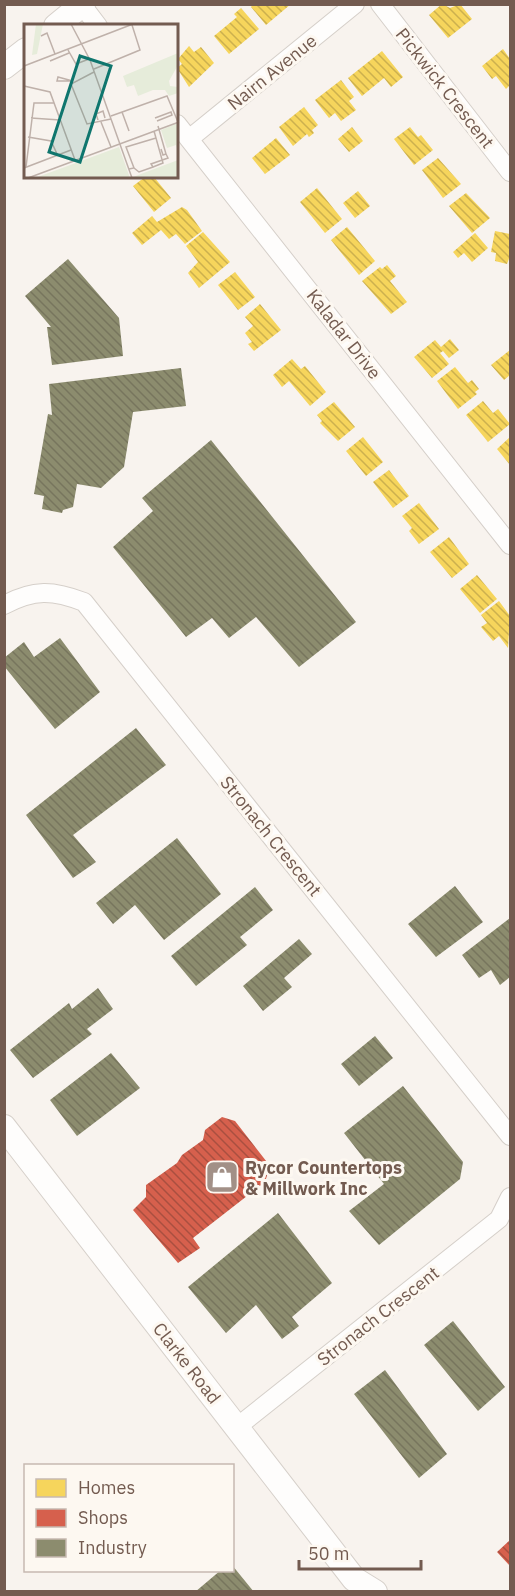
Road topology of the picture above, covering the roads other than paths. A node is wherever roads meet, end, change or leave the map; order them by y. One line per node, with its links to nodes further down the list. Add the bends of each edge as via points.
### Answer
1 (355, 4): 9 (street, Nairn Avenue)
2 (380, 4): 10 (street, Pickwick Crescent)
3 (82, 5): 4 (main road); 5 (street)
4 (58, 24)
5 (96, 24)
6 (24, 52): 7 (main road)
7 (4, 67)
8 (178, 125): 9 (street, Kaladar Drive)
9 (189, 138): 11 (street, Kaladar Drive)
10 (510, 172)
11 (510, 543)
12 (4, 605): 14 (street, Stronach Crescent, via 23,595 58,592 84,602)
13 (4, 1127): 16 (main road, Clarke Road)
14 (510, 1136)
15 (510, 1197): 16 (street, Stronach Crescent, via 499,1219)
16 (237, 1427): 17 (main road, Clarke Road, via 354,1579)
17 (375, 1592)

